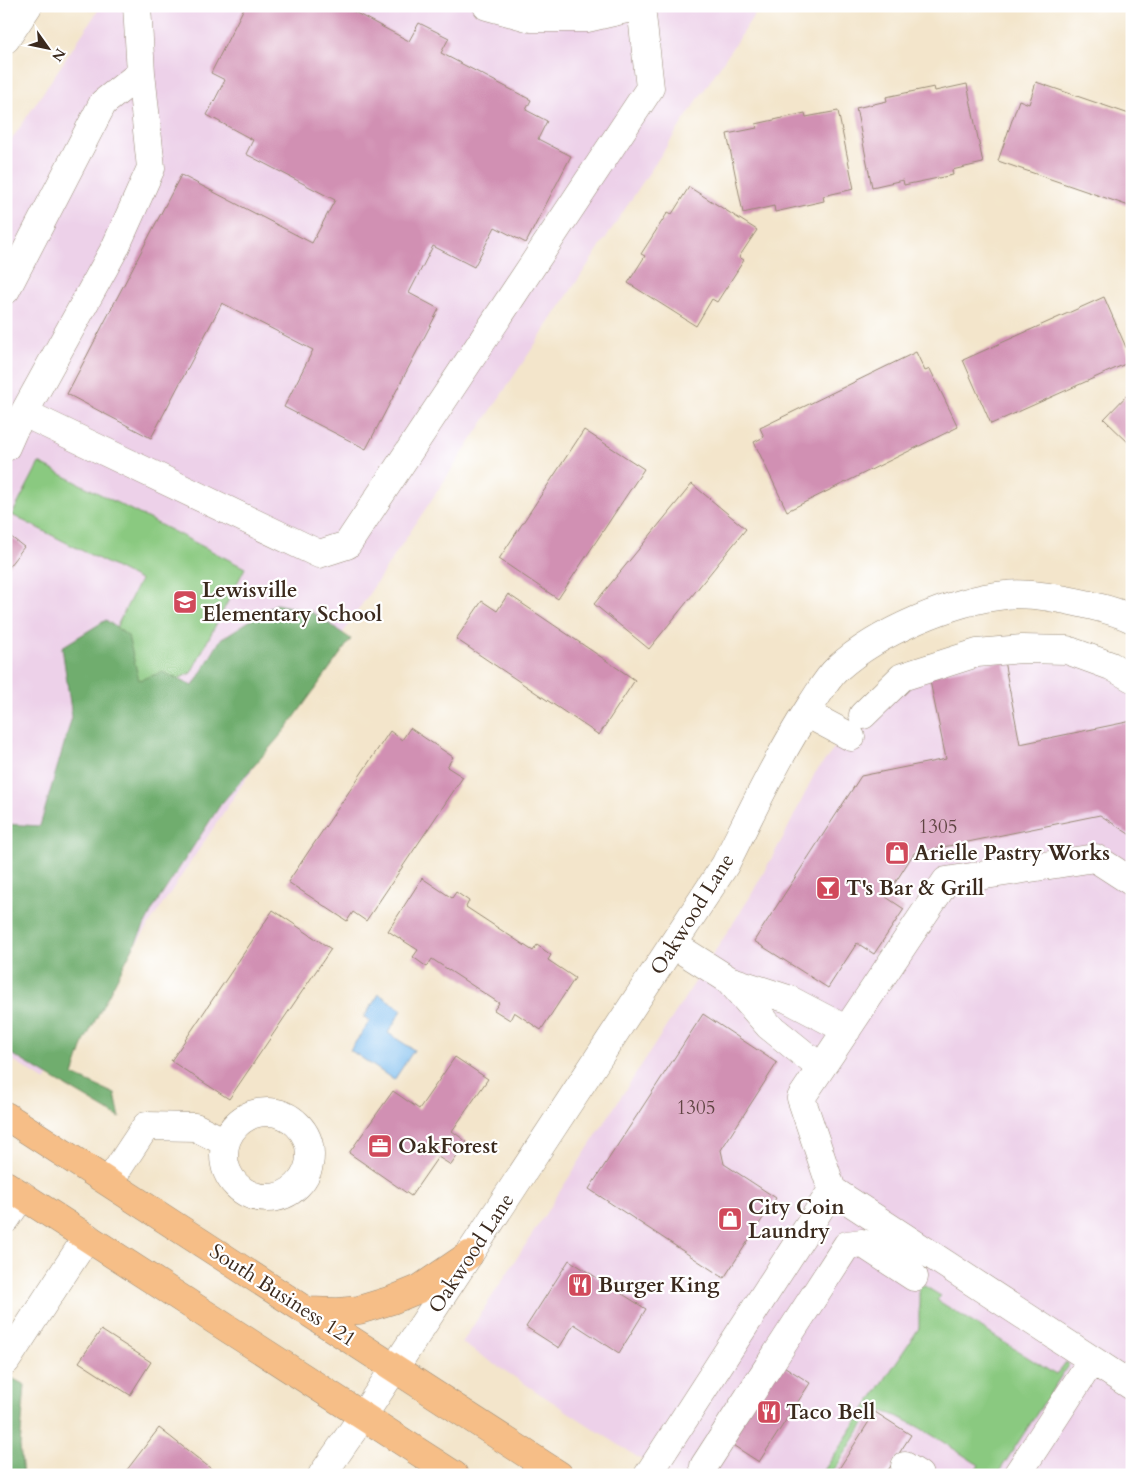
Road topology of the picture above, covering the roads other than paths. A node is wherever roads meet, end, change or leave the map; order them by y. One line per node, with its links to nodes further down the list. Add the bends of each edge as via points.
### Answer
1 (28, 6): 5 (street)
2 (137, 6): 6 (street)
3 (487, 6): 4 (street, via 531,18 587,18)
4 (640, 6): 8 (street, via 650,88 347,545 319,554)
5 (6, 39)
6 (141, 73): 7 (street, via 103,104); 8 (street, via 151,168 115,248)
7 (6, 290)
8 (24, 414): 9 (street)
9 (6, 447)
10 (1132, 619): 12 (street, Oakwood Lane, via 1120,612 1061,598 1008,594 975,600 936,612 874,642 837,669)
11 (1132, 678): 12 (street, via 1112,666 1067,650 1022,649 978,653 902,676 857,726)
12 (806, 713): 14 (street, Oakwood Lane, via 767,780 725,865)
13 (1132, 882): 16 (street, via 1095,858 946,880)
14 (674, 945): 15 (street); 25 (street, Oakwood Lane)
15 (729, 980): 16 (street, via 788,999); 17 (street, via 769,1026)
16 (847, 1030): 17 (street)
17 (821, 1068): 22 (street, via 801,1098)
18 (6, 1116): 20 (main road, South Business 121)
19 (225, 1142): 20 (street, via 194,1127 146,1126)
20 (109, 1182): 27 (main road, South Business 121)
21 (14, 1190): 23 (street); 24 (main road)
22 (832, 1190): 28 (street); 37 (street)
23 (6, 1219)
24 (87, 1237): 29 (street); 32 (main road)
25 (469, 1255): 27 (main road, via 419,1289 392,1300 359,1310); 30 (street, Oakwood Lane)
26 (914, 1277): 33 (street, via 862,1243 846,1246)
27 (308, 1311): 30 (main road, South Business 121)
28 (1092, 1360): 31 (street); 38 (street)
29 (6, 1361)
30 (395, 1368): 32 (street, Oakwood Lane); 36 (main road, South Business 121)
31 (1132, 1386)
32 (363, 1416): 34 (street, Oakwood Lane); 35 (main road)
33 (704, 1466)
34 (322, 1475)
35 (454, 1475)
36 (559, 1475)
37 (648, 1475)
38 (1017, 1475)

